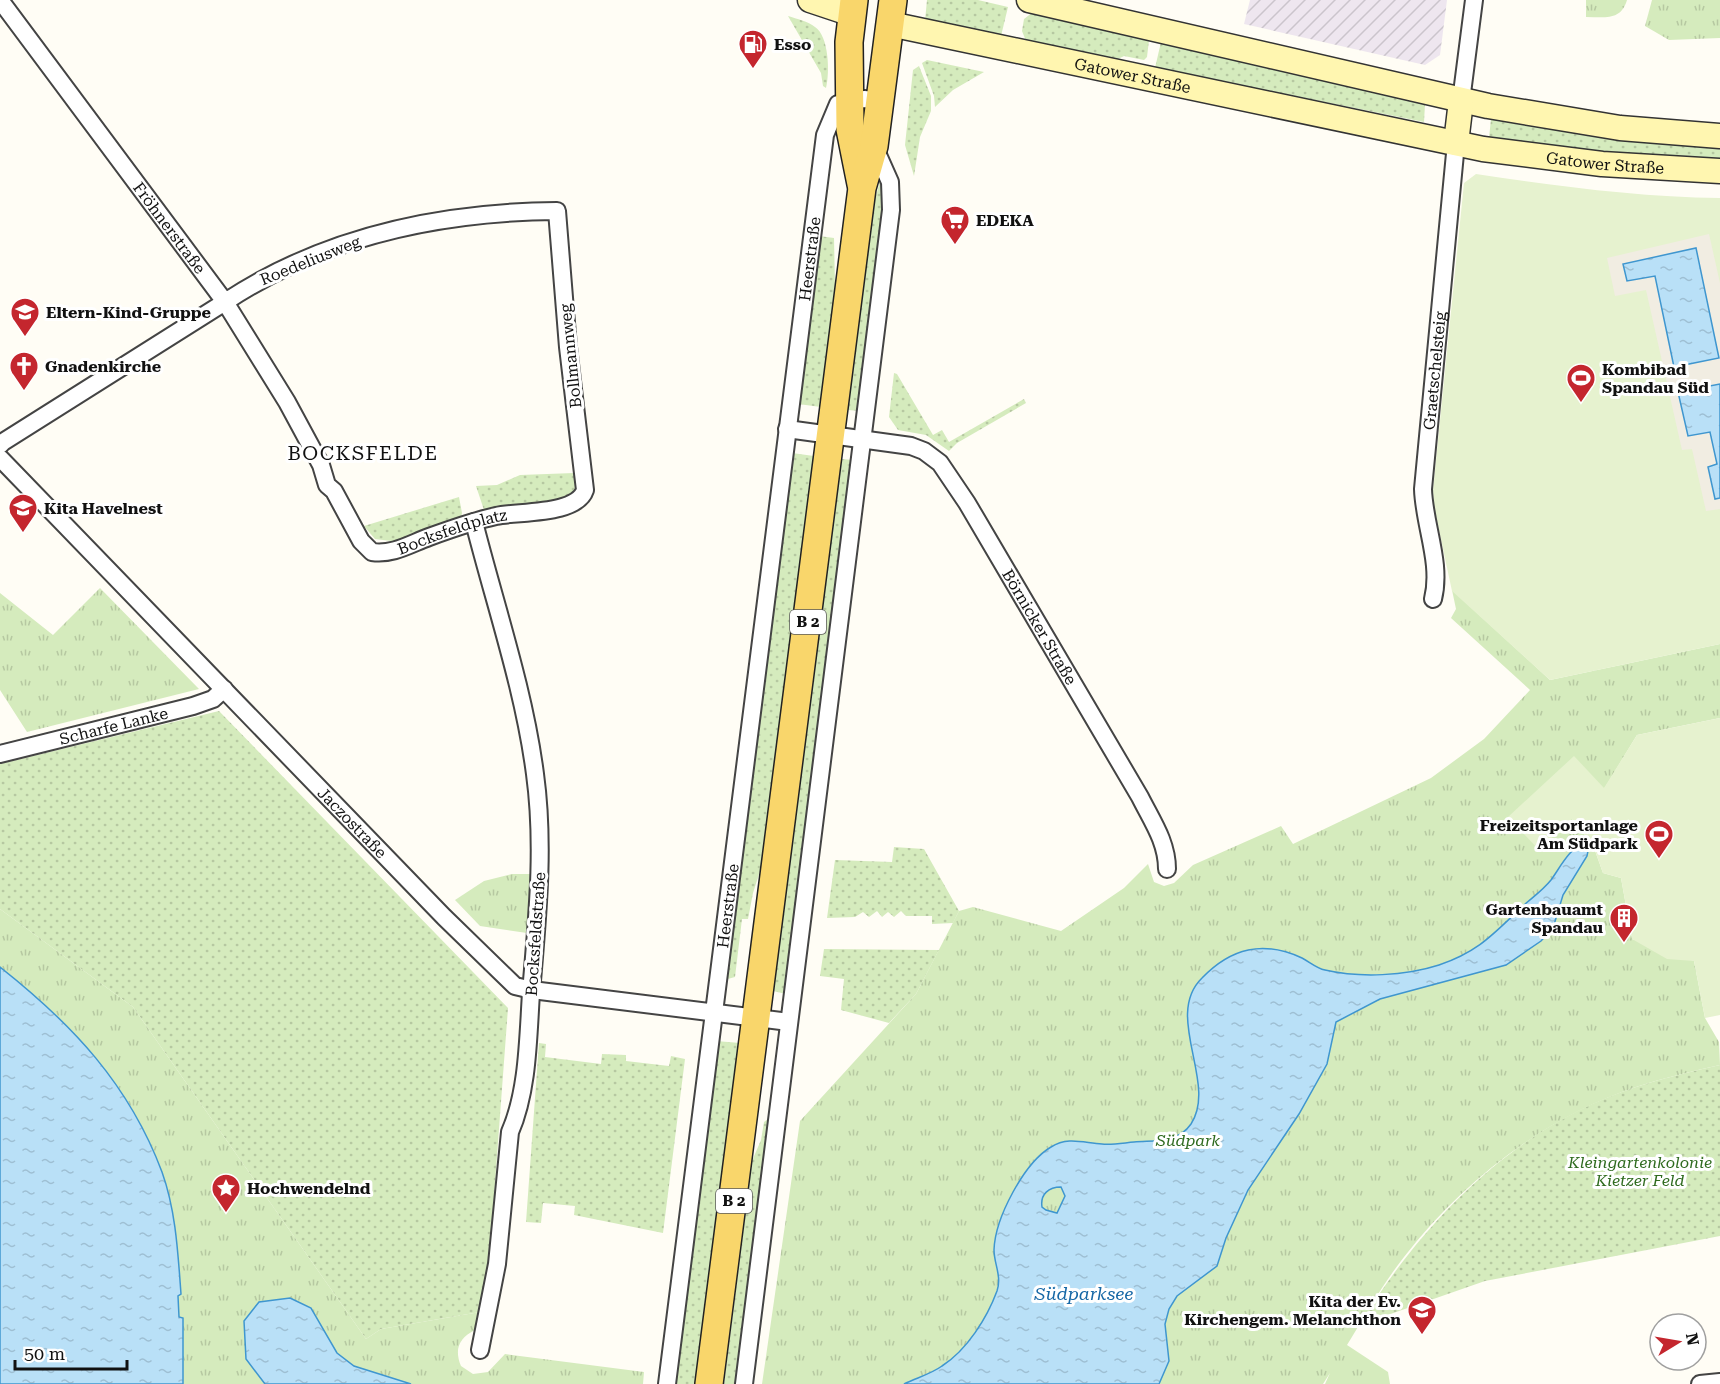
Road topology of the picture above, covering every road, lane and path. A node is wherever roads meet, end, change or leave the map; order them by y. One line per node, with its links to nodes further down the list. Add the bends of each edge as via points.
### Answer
1 (0, 0): 16 (street, Fröhnerstraße)
2 (810, 0): 5 (main road, Gatower Straße)
3 (1029, 0): 8 (main road)
4 (1474, 0): 8 (street)
5 (853, 7): 6 (main road, Gatower Straße); 9 (main road, Heerstraße / B 2)
6 (892, 12): 7 (main road, Heerstraße / B 2); 11 (main road, Gatower Straße)
7 (881, 101): 9 (street); 12 (main road, Heerstraße / B 2)
8 (1461, 101): 10 (main road, via 1620,128); 11 (main road)
9 (844, 103): 14 (main road, Heerstraße / B 2); 17 (street, Heerstraße, via 825,135)
10 (1720, 136)
11 (1456, 143): 13 (main road, Gatower Straße, via 1602,164); 25 (street, Graetschelsteig, via 1423,489 1437,582)
12 (874, 147): 14 (main road, Heerstraße / B 2); 19 (street, via 885,169 892,199)
13 (1720, 171)
14 (862, 188): 18 (main road, Heerstraße / B 2)
15 (557, 211): 16 (street, Roedeliusweg, via 479,215 370,236 301,261 248,286); 22 (street, Bollmannweg, via 585,490)
16 (225, 302): 20 (street, Roedeliusweg); 23 (street, Fröhnerstraße, via 287,402 321,465 327,485)
17 (787, 429): 18 (street); 30 (street, Heerstraße)
18 (831, 436): 19 (street); 31 (main road, Heerstraße / B 2)
19 (862, 439): 28 (street, Börnicker Straße, via 911,446 932,456 949,474 1140,797 1162,840); 32 (street)
20 (0, 445)
21 (0, 458): 26 (street, Jaczostraße)
22 (581, 499): 24 (street, Bocksfeldplatz, via 568,506)
23 (344, 509): 24 (street, Bocksfeldplatz, via 361,541 372,552 382,553)
24 (474, 522): 29 (street, Bocksfeldstraße, via 527,728 535,774 540,881)
25 (1433, 598)
26 (224, 689): 27 (street, Scharfe Lanke, via 213,699 193,706); 29 (street, Jaczostraße, via 491,963 515,986)
27 (0, 754)
28 (1167, 869)
29 (532, 990): 30 (street, Jaczostraße); 33 (street, Bocksfeldstraße, via 521,1086 506,1162 498,1264)
30 (713, 1013): 31 (street, Jaczostraße); 35 (street, Heerstraße)
31 (758, 1018): 32 (street, Jaczostraße); 36 (main road, Heerstraße / B 2)
32 (789, 1022): 37 (street)
33 (480, 1350)
34 (1720, 1382): 38 (street)
35 (667, 1384)
36 (710, 1384)
37 (744, 1384)
38 (1700, 1384)

